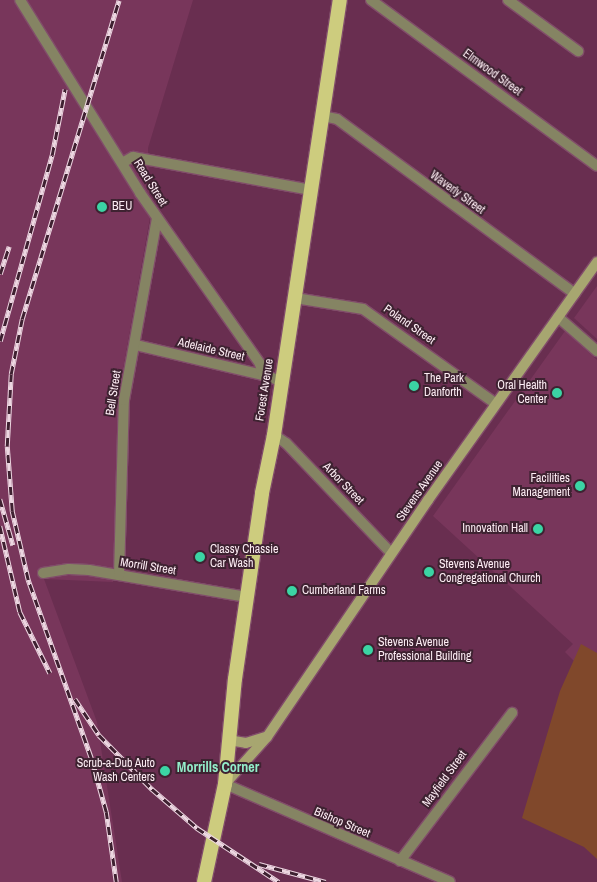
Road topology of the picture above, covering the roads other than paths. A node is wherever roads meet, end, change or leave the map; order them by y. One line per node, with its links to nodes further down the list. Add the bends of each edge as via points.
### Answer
1 (20, 0): 7 (street, Read Street)
2 (340, 0): 6 (highway, Forest Avenue)
3 (372, 0): 8 (street, Elmwood Street)
4 (508, 0): 5 (street)
5 (578, 51)
6 (322, 116): 9 (highway, Forest Avenue); 12 (street, Waverly Street, via 337,120)
7 (122, 163): 9 (street, via 133,157); 10 (street, Read Street)
8 (597, 166)
9 (311, 190): 13 (highway, Forest Avenue)
10 (157, 218): 15 (street, Bell Street); 17 (street, Read Street, via 260,364)
11 (597, 262): 12 (main road, Stevens Avenue)
12 (574, 294): 14 (main road, Stevens Avenue)
13 (295, 298): 18 (highway, Forest Avenue); 19 (street, Poland Street, via 363,309)
14 (558, 318): 16 (street); 19 (main road, Stevens Avenue)
15 (136, 345): 17 (street, Adelaide Street); 23 (street, Bell Street, via 122,420)
16 (597, 351)
17 (263, 375): 18 (street, Adelaide Street)
18 (281, 381): 20 (highway, Forest Avenue)
19 (496, 404): 21 (main road, Stevens Avenue)
20 (274, 435): 21 (street, Arbor Street, via 286,443); 24 (highway, Forest Avenue)
21 (391, 553): 26 (main road, Stevens Avenue)
22 (43, 573): 23 (street, Morrill Street, via 69,568)
23 (119, 575): 24 (street, Morrill Street)
24 (247, 597): 27 (highway, Forest Avenue)
25 (512, 713): 29 (street, Mayfield Street)
26 (267, 737): 27 (main road, via 246,743); 28 (main road, Stevens Avenue)
27 (228, 740): 28 (highway, Forest Avenue)
28 (225, 784): 29 (street, Bishop Street); 30 (highway, Forest Avenue)
29 (400, 861): 31 (street, Bishop Street)
30 (204, 882)
31 (450, 882)

